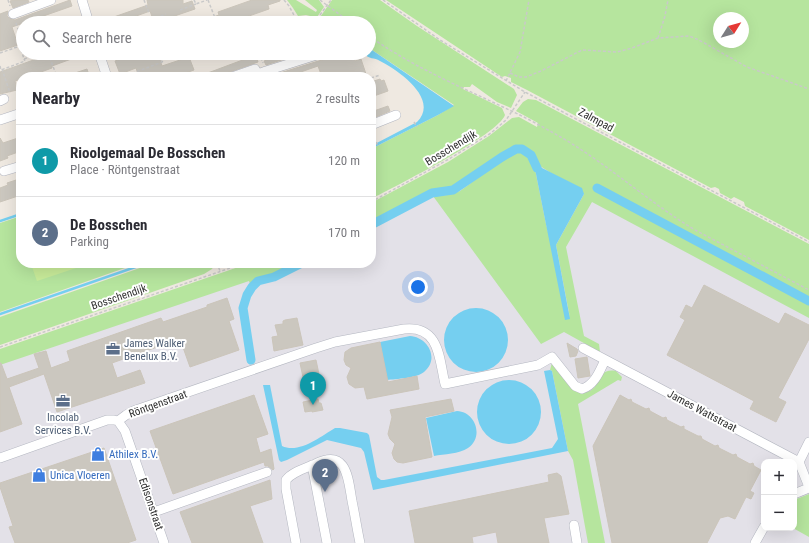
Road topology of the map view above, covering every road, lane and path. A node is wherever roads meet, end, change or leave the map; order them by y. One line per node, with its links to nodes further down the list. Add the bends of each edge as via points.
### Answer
1 (51, 0): 15 (street)
2 (82, 0): 16 (street)
3 (144, 0): 17 (path)
4 (194, 0): 12 (path)
5 (207, 0): 12 (path); 18 (path)
6 (284, 0): 19 (path)
7 (320, 0): 13 (path)
8 (331, 0): 13 (path)
9 (383, 0): 41 (path, Zalmpad)
10 (529, 0): 38 (path, via 520,52)
11 (668, 0): 22 (path)
12 (196, 4): 14 (path)
13 (327, 6): 20 (path); 21 (path)
14 (180, 10)
15 (13, 14)
16 (87, 16)
17 (146, 16)
18 (214, 16)
19 (295, 16)
20 (319, 16)
21 (341, 16)
22 (658, 38): 38 (path, via 618,52 582,50 526,77); 42 (path, via 694,37 747,67)
23 (376, 41): 44 (path, via 408,62)
24 (16, 47): 25 (path)
25 (0, 53)
26 (24, 60): 31 (path, via 2,69)
27 (51, 60): 32 (path)
28 (101, 60): 33 (street)
29 (305, 60): 37 (street)
30 (162, 62): 34 (path)
31 (0, 66)
32 (55, 72)
33 (105, 72)
34 (136, 72)
35 (246, 72): 36 (street, via 255,69)
36 (256, 72)
37 (274, 72)
38 (510, 73): 41 (path)
39 (380, 75): 40 (path)
40 (376, 76)
41 (506, 81): 43 (path, Zalmpad)
42 (809, 89)
43 (525, 92): 44 (path, Bosschendijk); 56 (path, Zalmpad)
44 (513, 112): 55 (path, Bosschendijk, via 495,130 465,150); 60 (path, via 591,156 691,228)
45 (16, 115): 47 (street)
46 (396, 115): 49 (street)
47 (0, 120)
48 (414, 122): 50 (path)
49 (376, 123)
50 (417, 127)
51 (376, 142): 52 (path)
52 (378, 146)
53 (16, 167): 54 (street)
54 (4, 171)
55 (376, 199)
56 (809, 242)
57 (219, 268): 59 (path)
58 (229, 268): 59 (path, Bosschendijk)
59 (220, 271): 61 (path, Bosschendijk)
60 (809, 290)
61 (0, 347)
62 (583, 348): 63 (street, James Wattstraat)
63 (605, 360): 64 (street, Röntgenstraat, via 595,379 582,389 572,382 552,357 538,365 445,384 434,341 426,333 404,329 316,348 133,412); 67 (street, James Wattstraat)
64 (118, 421): 66 (street, Röntgenstraat, via 107,420); 72 (street, Edisonstraat, via 125,431)
65 (809, 442): 67 (street)
66 (0, 458)
67 (799, 462): 70 (street)
68 (312, 465): 76 (street, via 285,482); 77 (street); 78 (street, via 332,459 346,470)
69 (267, 472): 72 (street)
70 (809, 488): 71 (street)
71 (797, 493)
72 (154, 512): 75 (street, Edisonstraat)
73 (574, 525): 79 (street)
74 (762, 531): 80 (street)
75 (161, 542)
76 (296, 543)
77 (328, 543)
78 (360, 543)
79 (577, 543)
80 (755, 543)

